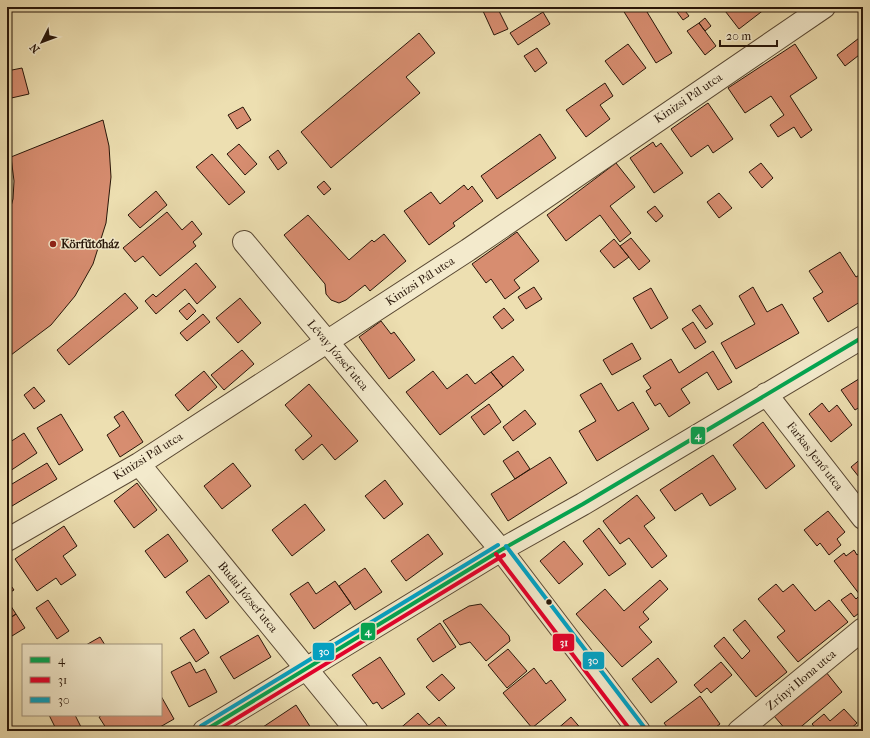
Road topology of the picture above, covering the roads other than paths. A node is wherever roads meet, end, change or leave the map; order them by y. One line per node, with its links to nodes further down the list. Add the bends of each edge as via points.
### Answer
1 (824, 7): 4 (street, Kinizsi Pál utca, via 468,250)
2 (244, 242): 4 (street, Lévay József utca)
3 (863, 337): 5 (street)
4 (327, 342): 6 (street, Kinizsi Pál utca); 9 (street, Lévay József utca)
5 (766, 394): 7 (street, Farkas Jenő utca); 9 (street)
6 (139, 464): 8 (street, Kinizsi Pál utca); 11 (street, Budai József utca)
7 (863, 518)
8 (7, 540)
9 (501, 550): 11 (street); 16 (street, Lévay József utca)
10 (863, 629): 17 (street, Zrínyi Ilona utca)
11 (306, 668): 12 (street); 15 (street, Budai József utca)
12 (240, 709): 13 (street); 14 (street)
13 (204, 731)
14 (235, 731)
15 (357, 731)
16 (639, 731)
17 (739, 731)

